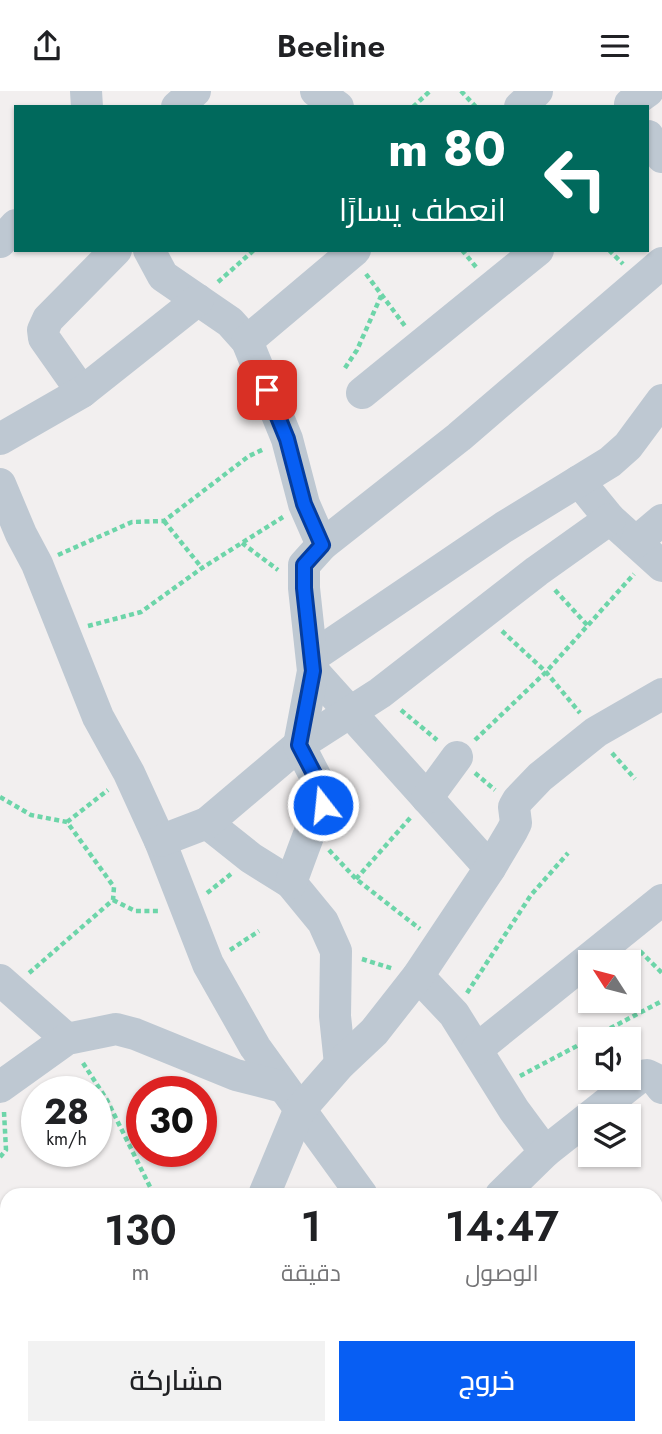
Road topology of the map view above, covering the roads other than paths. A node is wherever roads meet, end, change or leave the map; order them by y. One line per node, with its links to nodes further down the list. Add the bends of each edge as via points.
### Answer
1 (195, 91): 3 (street)
2 (537, 91): 4 (street)
3 (179, 105)
4 (522, 105)
5 (14, 227): 6 (street)
6 (0, 242)
7 (114, 252): 15 (street, via 48,319 43,330)
8 (150, 252): 12 (street, via 163,276)
9 (353, 252): 13 (street)
10 (536, 252): 14 (street, via 420,347)
11 (662, 263): 22 (street, via 459,437)
12 (198, 300): 13 (street, via 230,322); 15 (street)
13 (247, 341): 22 (street, via 287,439 304,504)
14 (354, 380)
15 (82, 392): 17 (street)
16 (662, 400): 18 (street, via 628,446)
17 (0, 439)
18 (579, 481): 20 (street); 24 (street, via 504,527)
19 (0, 484): 31 (street, via 98,717)
20 (610, 519): 23 (street); 26 (street)
21 (662, 520): 23 (street)
22 (322, 545): 24 (street, via 304,565)
23 (649, 555)
24 (312, 664): 26 (street); 27 (street)
25 (662, 694): 32 (street, via 596,732 540,777 514,807 516,823)
26 (352, 713): 27 (street); 29 (street)
27 (299, 745): 30 (street); 33 (street, via 323,791 323,805)
28 (457, 757): 29 (street)
29 (427, 798): 32 (street)
30 (206, 823): 31 (street); 33 (street)
31 (160, 841): 42 (street, via 208,964)
32 (490, 868): 35 (street)
33 (291, 883): 39 (street, via 323,922 336,951)
34 (662, 900): 38 (street)
35 (418, 976): 38 (street, via 454,1014); 39 (street, via 374,1032)
36 (5, 985): 37 (street)
37 (67, 1039): 40 (street); 42 (street, via 116,1029 135,1034)
38 (477, 1049): 43 (street)
39 (340, 1064): 42 (street)
40 (1, 1086)
41 (662, 1088): 43 (street, via 655,1079 640,1077)
42 (291, 1099): 44 (street); 45 (street)
43 (545, 1152): 46 (street)
44 (266, 1188)
45 (357, 1188)
46 (508, 1188)

